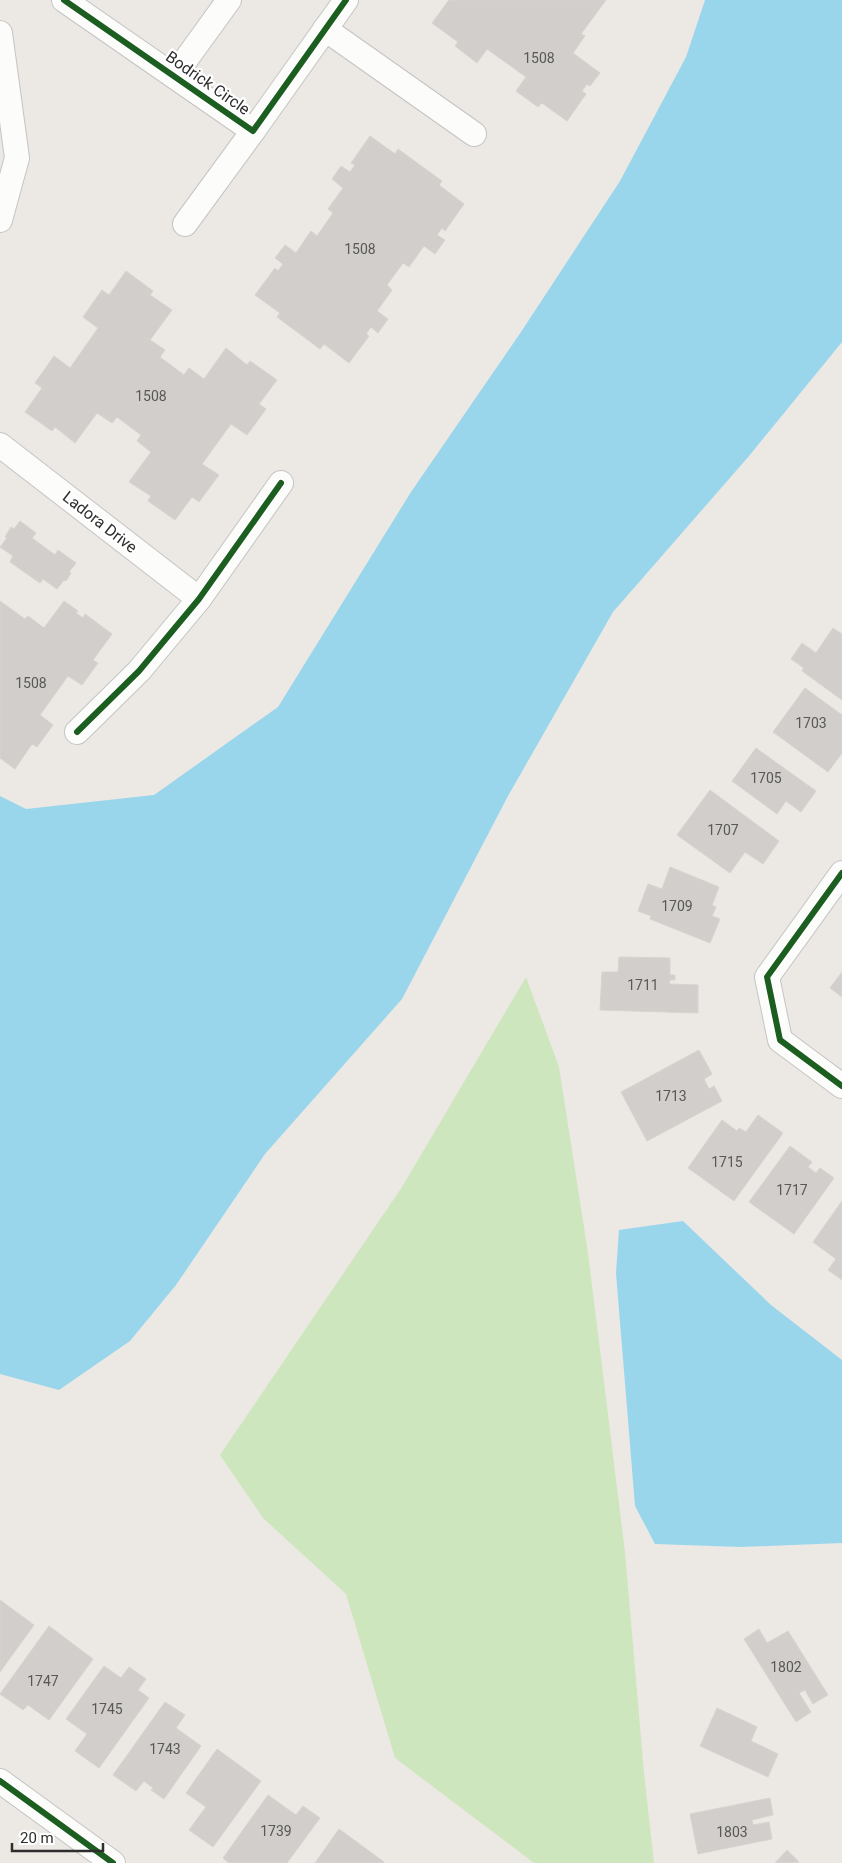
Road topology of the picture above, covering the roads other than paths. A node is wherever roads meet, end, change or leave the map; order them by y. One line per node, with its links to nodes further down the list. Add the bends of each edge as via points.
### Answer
1 (64, 0): 6 (street, Bodrick Circle)
2 (229, 0): 6 (street, Bodrick Circle)
3 (346, 0): 4 (street, Bodrick Circle)
4 (325, 29): 8 (street, Bodrick Circle); 9 (street)
5 (0, 33): 7 (street)
6 (174, 76): 8 (street, Bodrick Circle)
7 (3, 81): 10 (street, via 17,158)
8 (253, 131): 11 (street)
9 (474, 134)
10 (0, 220)
11 (185, 224)
12 (0, 445): 14 (street, Ladora Drive)
13 (281, 483): 14 (street)
14 (199, 599): 15 (street, via 138,671)
15 (77, 732)
16 (842, 873): 17 (street, via 767,977 780,1040)
17 (842, 1086)
18 (0, 1781): 19 (street)
19 (113, 1863)

